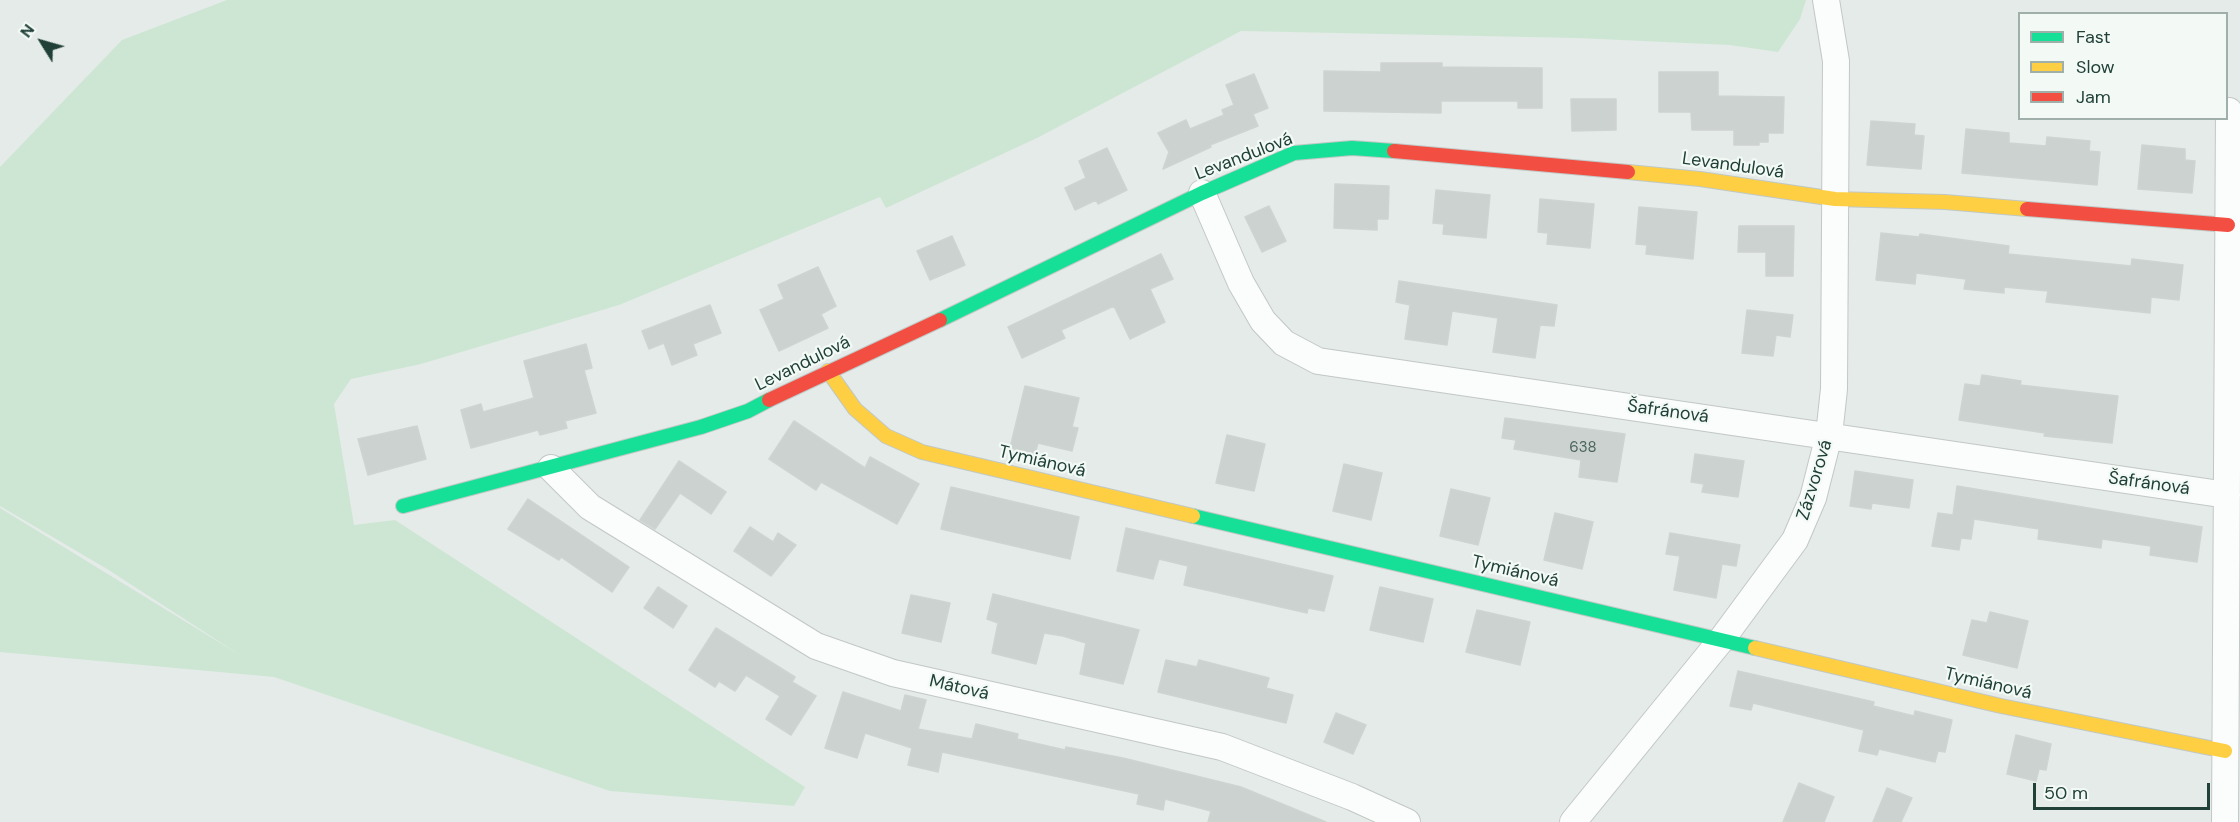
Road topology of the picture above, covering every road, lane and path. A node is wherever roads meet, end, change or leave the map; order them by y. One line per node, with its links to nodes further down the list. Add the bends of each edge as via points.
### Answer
1 (1826, 0): 4 (street, Zázvorová, via 1836,61)
2 (2229, 111): 5 (street)
3 (1202, 193): 4 (street, Levandulová, via 1294,153 1352,148 1700,179); 6 (street, Levandulová, via 1011,288); 7 (street, Šafránová, via 1241,283 1263,321 1284,343 1318,361)
4 (1835, 199): 5 (street, Levandulová, via 1945,202); 7 (street, Zázvorová, via 1834,389)
5 (2228, 225): 9 (street)
6 (828, 371): 8 (street, Levandulová, via 748,411); 11 (street, Tymiánová, via 855,409 886,436 922,452)
7 (1829, 435): 9 (street, Šafránová); 11 (street, Zázvorová, via 1813,498 1795,540)
8 (551, 468): 10 (street, Levandulová); 13 (street, Mátová, via 590,507 816,646 893,673 1222,747)
9 (2227, 495): 12 (street)
10 (403, 506)
11 (1722, 639): 12 (street, Tymiánová, via 2001,706); 14 (street, Zázvorová)
12 (2225, 751): 15 (street)
13 (1407, 822)
14 (1573, 822)
15 (2225, 822)

